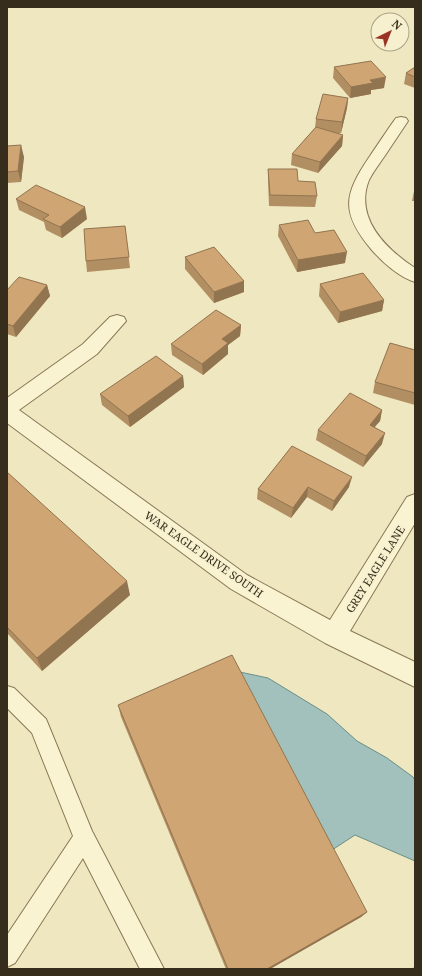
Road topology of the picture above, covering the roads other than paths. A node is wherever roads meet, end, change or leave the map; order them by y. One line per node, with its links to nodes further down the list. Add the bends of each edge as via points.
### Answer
1 (401, 121): 2 (street, via 360,182 357,198 359,215 366,232 379,249 398,266)
2 (415, 276)
3 (117, 321): 4 (street, via 90,350)
4 (7, 408)
5 (7, 412): 7 (street, WAR EAGLE DRIVE SOUTH, via 239,582)
6 (415, 503): 7 (street, GREY EAGLE LANE)
7 (334, 635): 8 (street, WAR EAGLE DRIVE SOUTH)
8 (415, 675)
9 (7, 695): 10 (lane, via 39,726)
10 (84, 838): 11 (lane); 12 (lane)
11 (7, 955)
12 (152, 969)

